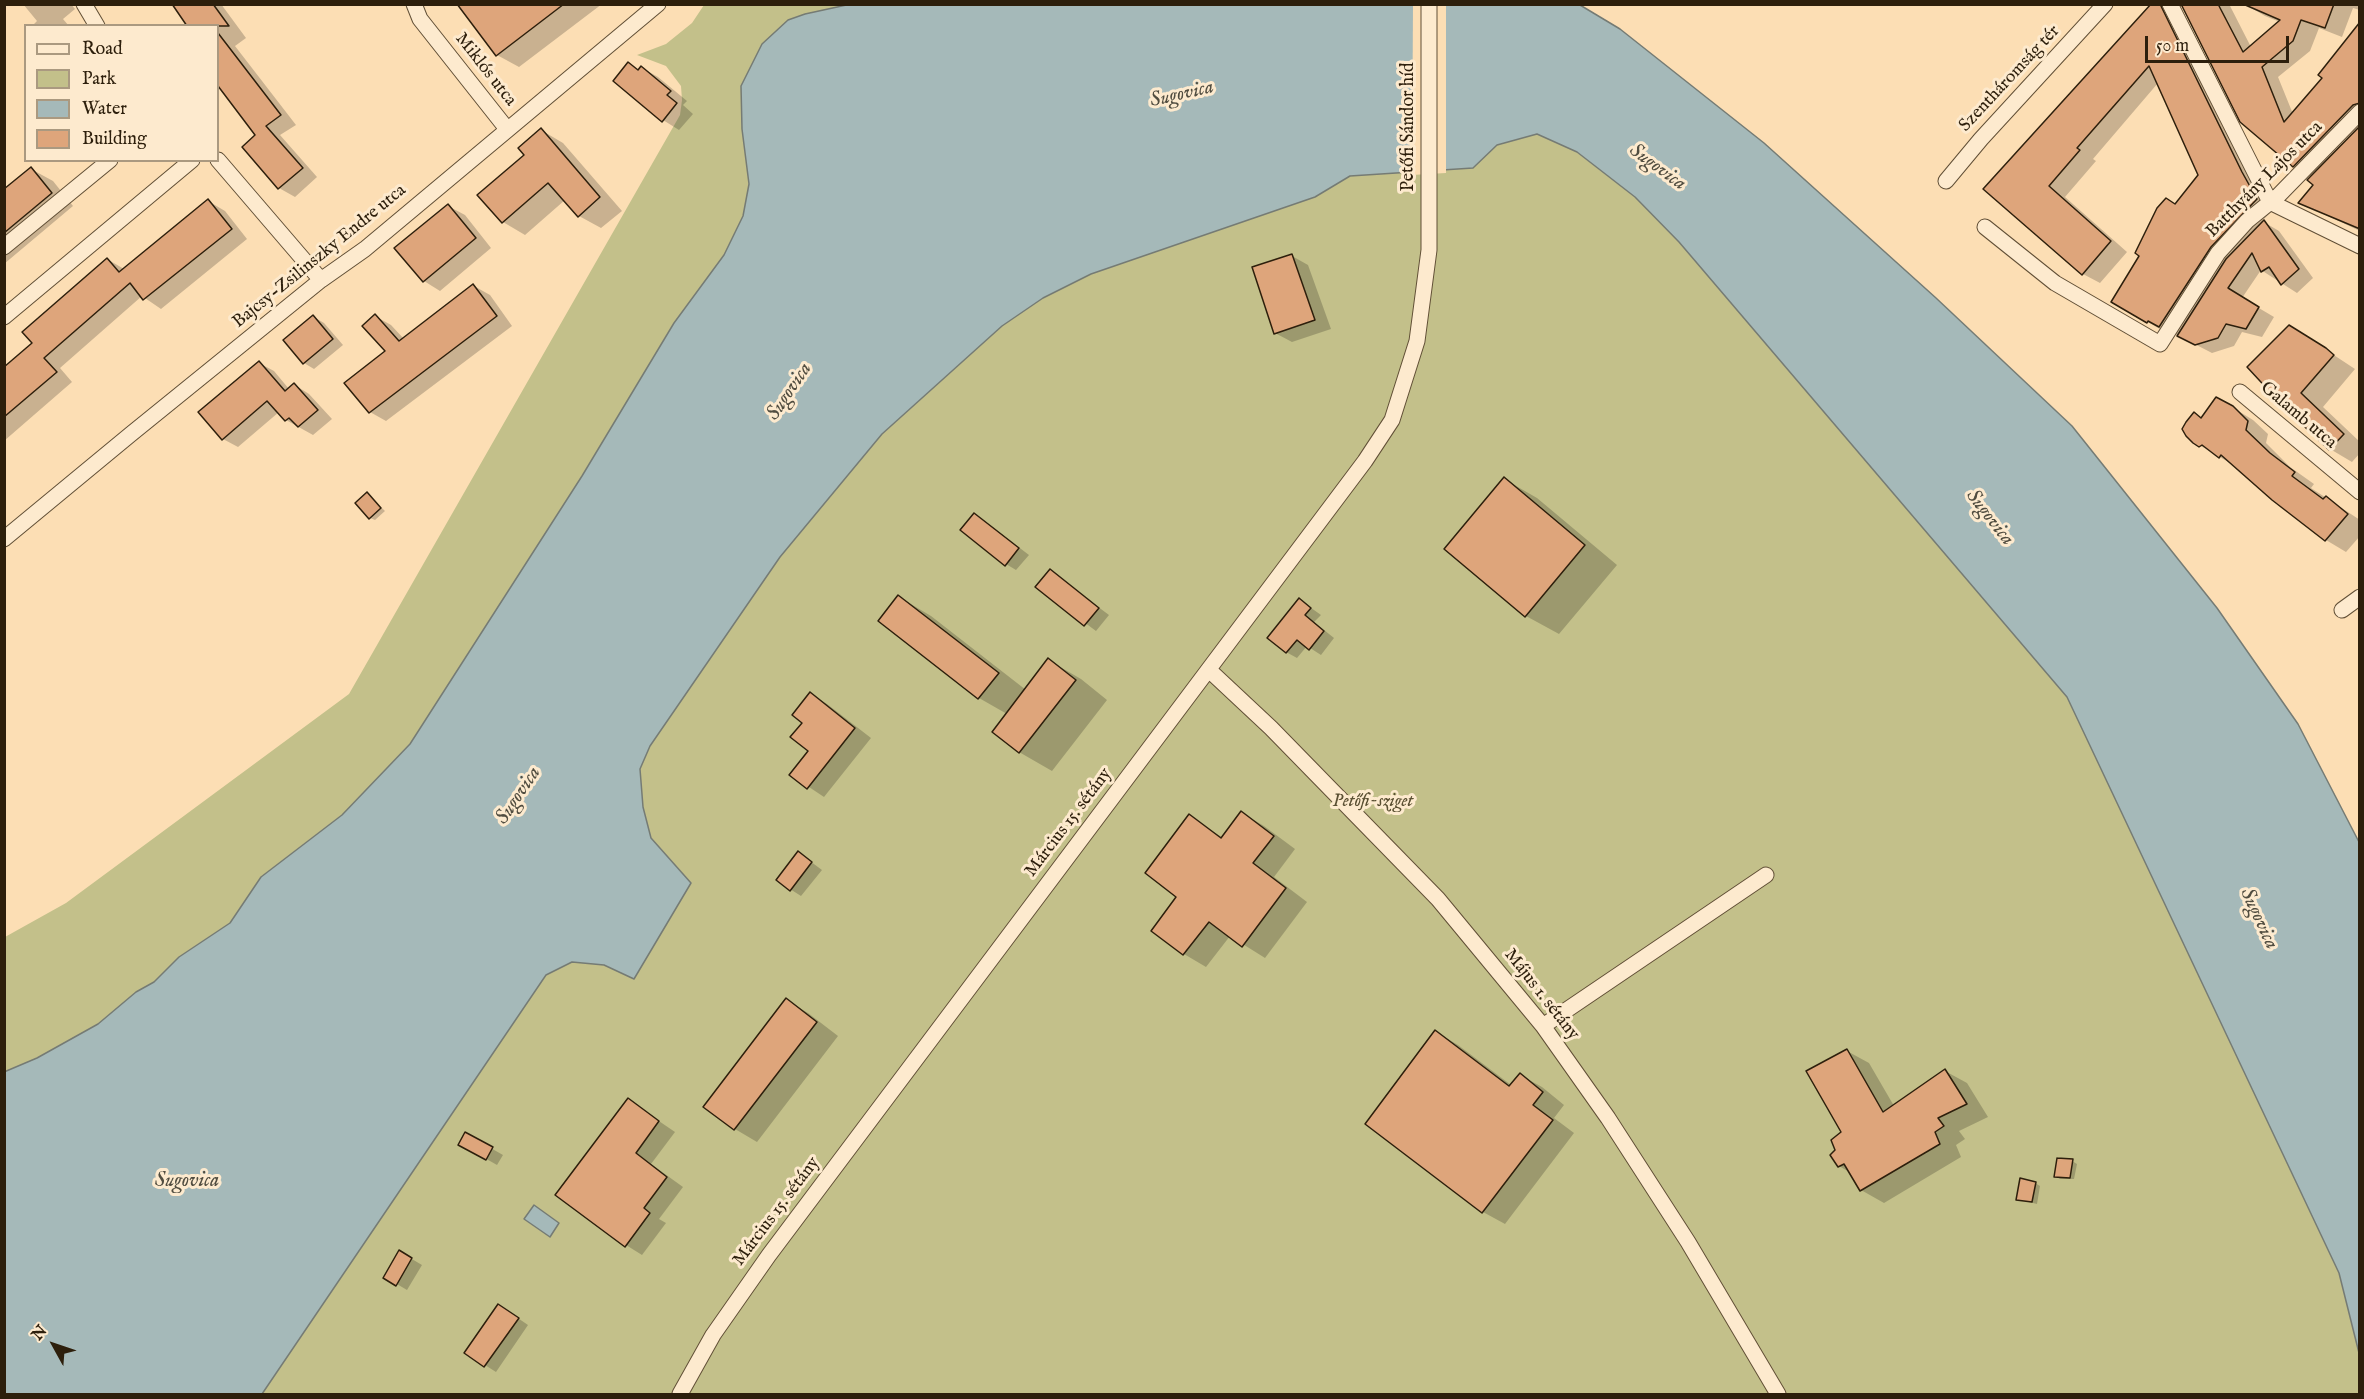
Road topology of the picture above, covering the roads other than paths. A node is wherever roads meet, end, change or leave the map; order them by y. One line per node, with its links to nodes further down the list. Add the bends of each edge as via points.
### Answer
1 (84, 4): 7 (street)
2 (414, 4): 9 (street, Miklós utca, via 420,19)
3 (658, 4): 9 (street, Bajcsy-Zsilinszky Endre utca)
4 (1429, 4): 18 (street, Petőfi Sándor híd)
5 (2105, 4): 13 (street, Szentháromság tér)
6 (2170, 4): 14 (street)
7 (96, 24)
8 (2360, 112): 14 (street, Batthyány Lajos utca)
9 (507, 129): 19 (street, Bajcsy-Zsilinszky Endre utca, via 365,249)
10 (219, 161): 19 (street)
11 (108, 162): 17 (street)
12 (190, 162): 20 (street)
13 (1946, 181)
14 (2270, 202): 15 (street, Batthyány Lajos utca, via 2218,253 2160,344 2055,283); 16 (street)
15 (1985, 227)
16 (2360, 246)
17 (4, 247)
18 (1429, 250): 26 (street, Március 15. sétány, via 1417,342 1392,420)
19 (321, 280): 23 (street, Bajcsy-Zsilinszky Endre utca)
20 (4, 317)
21 (2240, 392): 22 (street, Galamb utca)
22 (2360, 492)
23 (4, 539)
24 (2360, 597): 25 (street)
25 (2342, 610)
26 (1209, 670): 28 (street, Május 1. sétány, via 1438,899); 29 (street, Március 15. sétány, via 769,1255 713,1335)
27 (1766, 875): 28 (street)
28 (1543, 1026): 30 (street, Május 1. sétány, via 1688,1242)
29 (680, 1395)
30 (1778, 1395)

